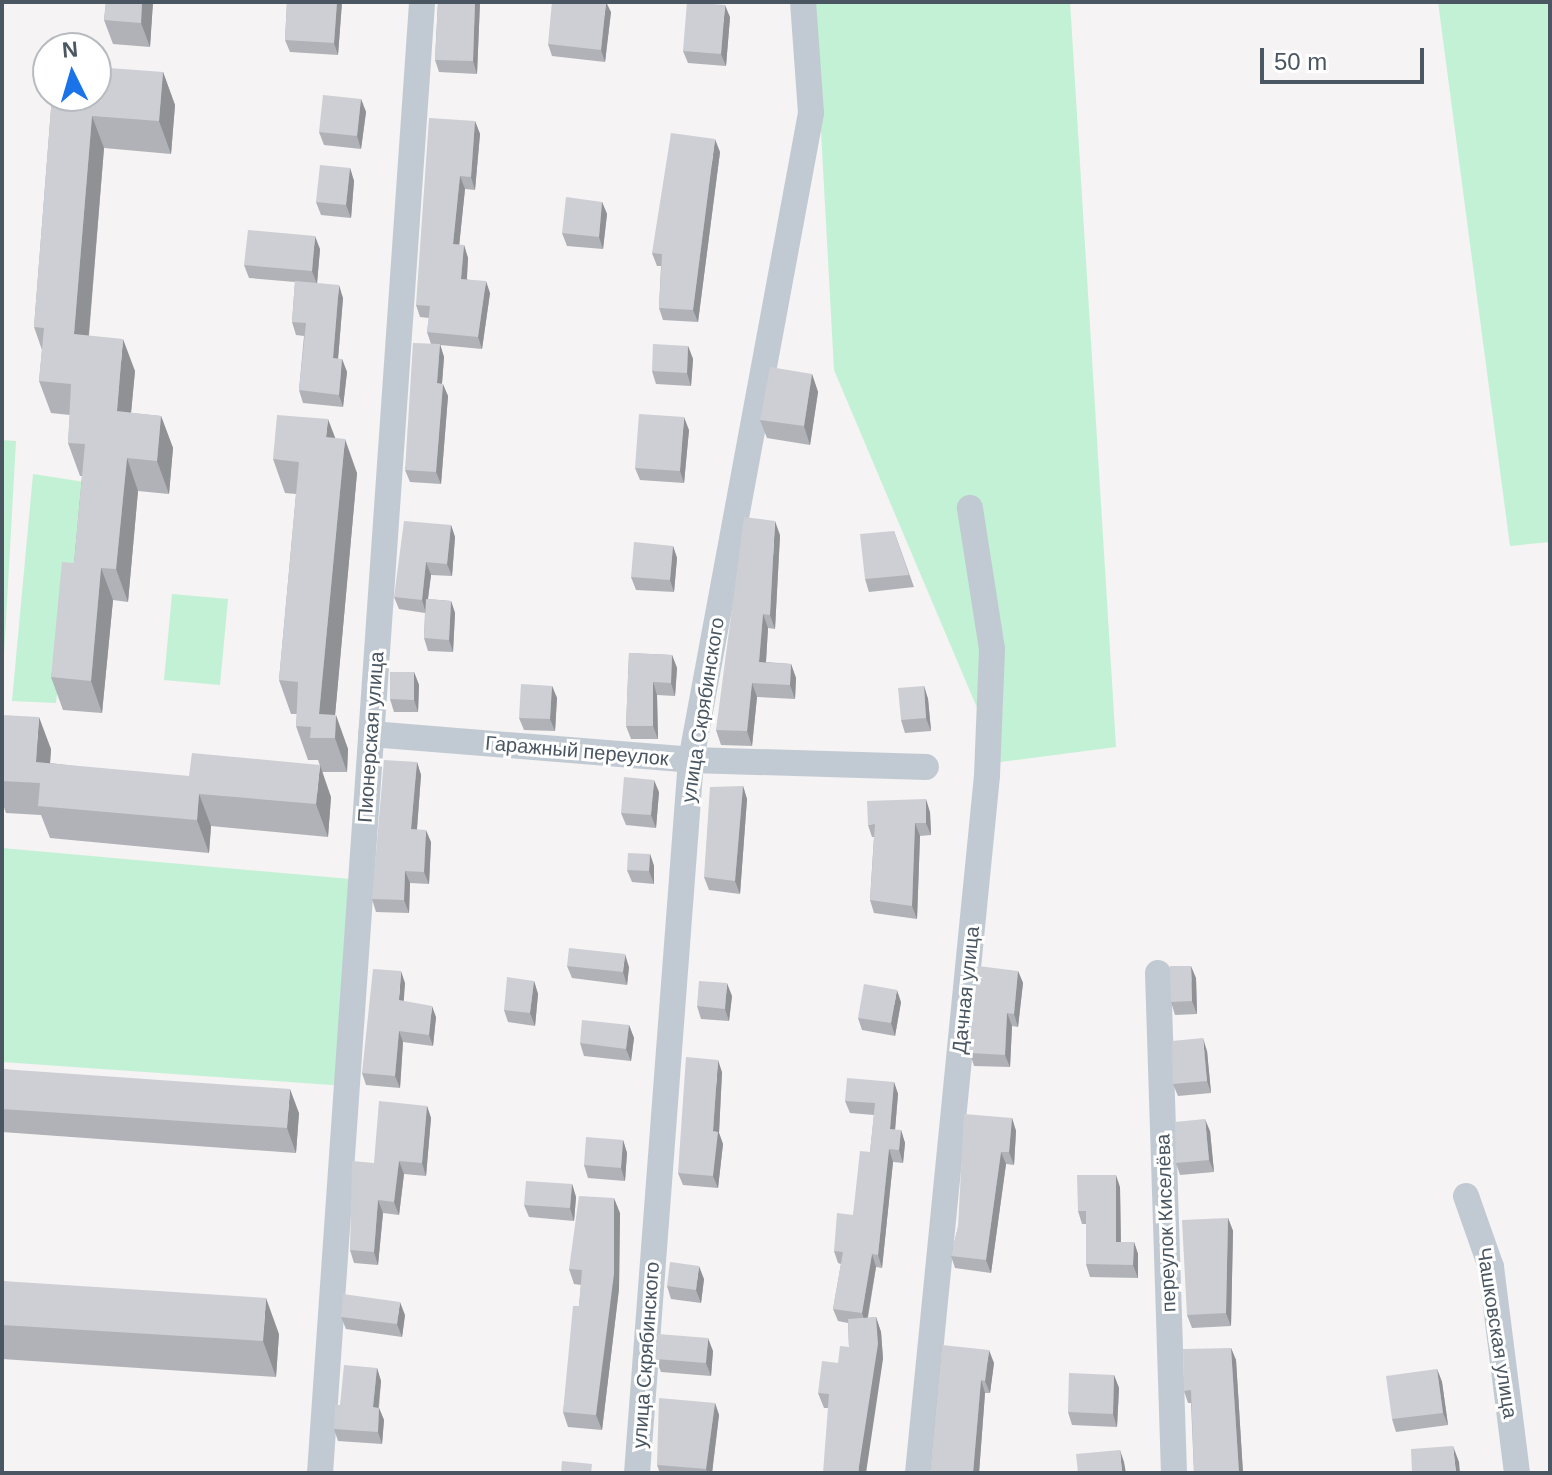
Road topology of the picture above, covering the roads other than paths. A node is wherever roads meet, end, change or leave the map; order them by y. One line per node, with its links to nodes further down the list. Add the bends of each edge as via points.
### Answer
1 (422, 2): 4 (street, Пионерская улица)
2 (803, 2): 5 (street, улица Скрябинского, via 811,113)
3 (970, 508): 11 (street, Дачная улица, via 992,649 987,775)
4 (371, 734): 5 (street, Гаражный переулок); 9 (street, Пионерская улица)
5 (691, 760): 6 (street, Гаражный переулок); 10 (street, улица Скрябинского)
6 (926, 767)
7 (1158, 973): 12 (street, переулок Киселёва)
8 (1466, 1196): 13 (street, Чашковская улица, via 1491,1267)
9 (320, 1473)
10 (637, 1473)
11 (918, 1473)
12 (1174, 1473)
13 (1517, 1473)

